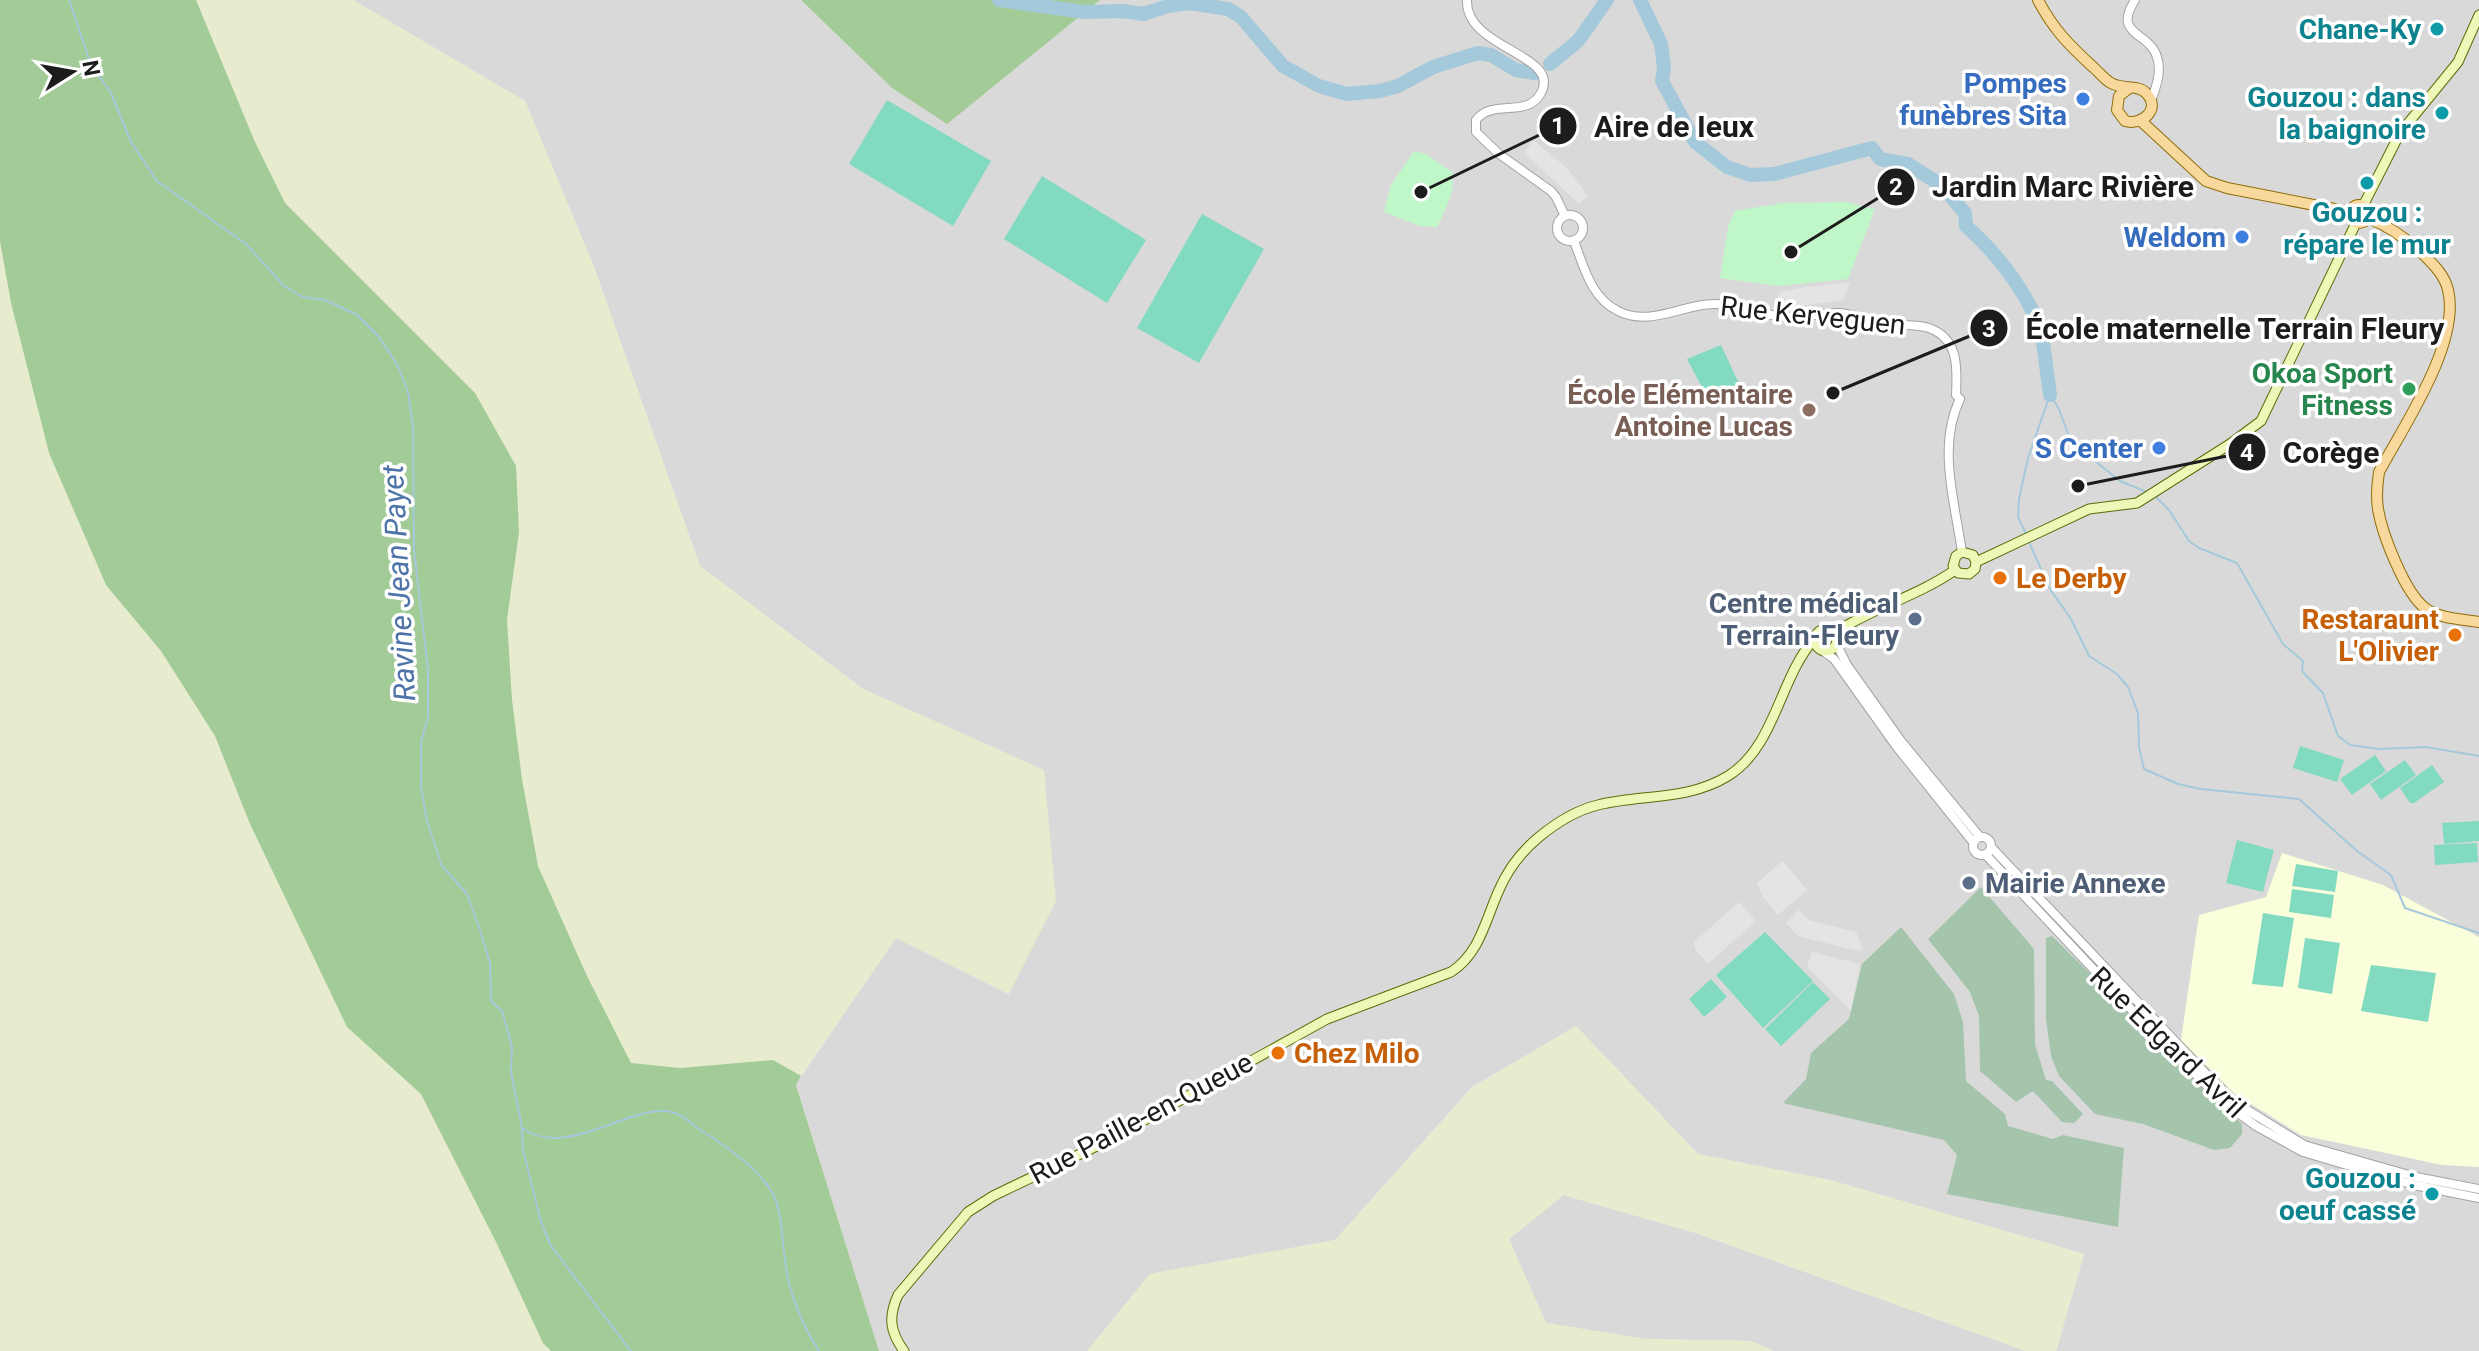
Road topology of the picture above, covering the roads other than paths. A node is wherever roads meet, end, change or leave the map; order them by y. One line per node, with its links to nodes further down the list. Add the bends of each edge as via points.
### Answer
1 (1467, 0): 14 (street, via 1476,26 1536,65 1544,78 1538,97 1524,107 1485,111 1476,120 1476,132 1551,191)
2 (2038, 0): 5 (main road, via 2061,37)
3 (2135, 0): 6 (street, via 2128,10 2129,29 2149,42 2156,54)
4 (2479, 15): 12 (main road, via 2458,62 2400,133)
5 (2111, 83): 7 (main road); 9 (main road)
6 (2157, 84): 8 (street); 10 (street)
7 (2128, 89): 8 (main road); 9 (main road)
8 (2143, 90): 10 (main road)
9 (2118, 100): 11 (main road, via 2122,118)
10 (2151, 101): 11 (main road)
11 (2145, 118): 13 (main road, via 2176,156 2206,181)
12 (2363, 206): 13 (main road); 15 (main road)
13 (2350, 212): 16 (main road)
14 (1565, 216): 17 (street, via 1557,232 1565,241); 17 (street, via 1582,223)
15 (2368, 218): 16 (main road); 21 (main road, via 2416,248 2442,276 2449,296 2448,323 2435,363 2379,472 2380,518 2418,602 2434,613)
16 (2356, 223): 19 (main road, via 2267,413 2254,428 2143,500 2089,509)
17 (1574, 241): 18 (street, Rue Kerveguen, via 1589,281 1606,303 1643,318 1726,305 1785,317 1841,313 1938,333 1957,360 1960,399 1949,449)
18 (1962, 552): 19 (main road); 20 (main road, via 1954,559)
19 (1976, 562): 20 (main road, via 1969,574)
20 (1955, 570): 23 (main road, via 1852,622)
21 (2479, 622)
22 (1815, 638): 23 (main road, via 1825,629); 24 (main road); 25 (main road, Rue Paille-en-Queue)
23 (1835, 638): 24 (main road, via 1833,649); 26 (street, via 1847,665)
24 (1822, 650): 25 (main road); 26 (street)
25 (1798, 661): 30 (main road, Rue Paille-en-Queue, via 1756,747 1729,776 1668,797 1597,805 1540,836 1517,858 1500,887 1468,960 1451,972 1327,1019 968,1212 898,1295 890,1317)
26 (1977, 840): 27 (street, via 1988,840); 27 (street, via 1976,853)
27 (1988, 851): 28 (street, Rue Edgard Avril, via 2209,1077 2260,1120 2304,1145); 29 (street, Rue Edgard Avril, via 2160,1040 2256,1126 2329,1161)
28 (2479, 1189)
29 (2479, 1198)
30 (904, 1351)

